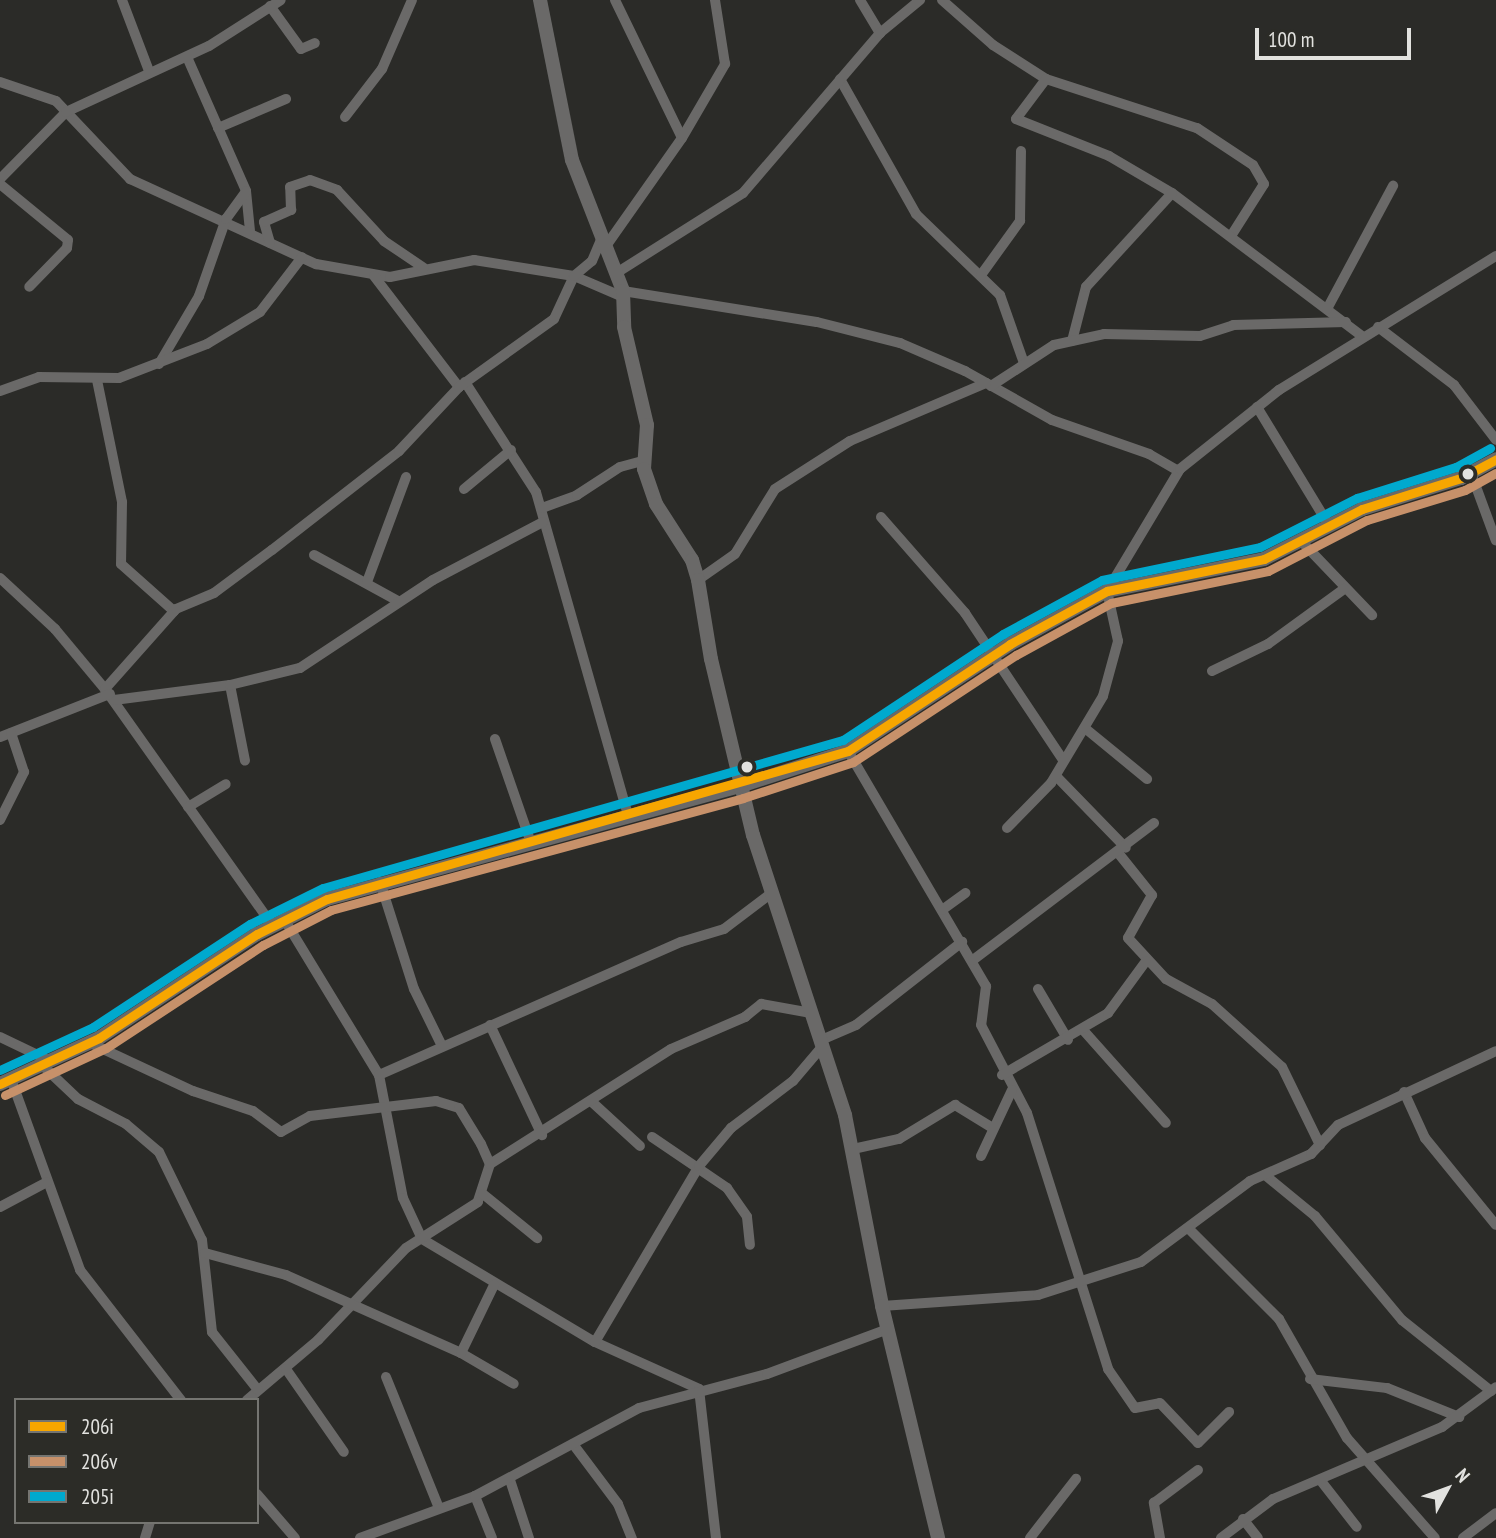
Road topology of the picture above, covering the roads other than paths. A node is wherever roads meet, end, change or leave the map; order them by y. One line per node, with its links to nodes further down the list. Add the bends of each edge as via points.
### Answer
1 (122, 0): 15 (street)
2 (256, 0): 11 (street)
3 (281, 0): 11 (street)
4 (412, 0): 21 (street, via 382,69)
5 (540, 0): 32 (street, via 572,160)
6 (615, 0): 23 (street)
7 (715, 0): 23 (street, via 725,64)
8 (860, 0): 12 (street)
9 (920, 0): 12 (street)
10 (942, 0): 17 (street, via 993,45)
11 (267, 8): 13 (street, via 300,49); 14 (street)
12 (880, 33): 16 (street)
13 (315, 43)
14 (187, 57): 15 (street); 22 (street)
15 (149, 71): 20 (street)
16 (840, 79): 37 (street, via 743,192); 38 (street, via 916,214)
17 (1046, 79): 28 (street, via 1016,119 1110,156); 31 (street, via 1197,128 1254,166 1264,184)
18 (0, 82): 20 (street, via 55,101)
19 (286, 99): 22 (street)
20 (66, 112): 25 (street); 29 (street, via 130,179)
21 (345, 117)
22 (218, 128): 27 (street)
23 (682, 138): 32 (street)
24 (1021, 151): 38 (street, via 1020,221)
25 (0, 182): 41 (street, via 68,240 67,248)
26 (1393, 186): 43 (street)
27 (246, 191): 29 (street); 30 (street)
28 (1172, 193): 31 (street); 47 (street, via 1086,287)
29 (226, 219): 30 (street); 49 (street, via 199,296)
30 (250, 231): 33 (street)
31 (1231, 236): 43 (street)
32 (604, 242): 37 (street); 40 (street, via 592,261)
33 (270, 243): 35 (street); 36 (street, via 264,222 291,210 290,187 305,179 337,190 384,241)
34 (1496, 256): 45 (street)
35 (302, 257): 39 (street); 49 (street, via 272,298 240,327)
36 (424, 268): 39 (street); 40 (street, via 474,260)
37 (618, 272): 42 (street)
38 (981, 275): 48 (street, via 1000,295)
39 (374, 276): 51 (street)
40 (574, 276): 42 (street); 51 (street, via 554,319)
41 (29, 287)
42 (623, 294): 52 (street, via 817,322 900,343); 58 (street, via 624,327 647,425)
43 (1327, 309): 44 (street)
44 (1346, 322): 46 (street); 47 (street, via 1233,325 1200,336 1104,334)
45 (1378, 327): 46 (street); 55 (street, via 1454,385)
46 (1363, 337): 54 (street)
47 (1072, 341): 48 (street)
48 (1024, 363): 52 (street)
49 (159, 364): 50 (street)
50 (97, 380): 53 (street, via 39,377); 76 (street, via 122,502 121,564)
51 (462, 384): 56 (street); 76 (street, via 431,421 386,462 231,582)
52 (988, 385): 59 (street, via 1052,420 1149,454); 71 (street, via 850,441 775,489 735,554)
53 (0, 391)
54 (1256, 407): 59 (street); 66 (street)
55 (1496, 440)
56 (511, 450): 62 (street); 63 (street)
57 (1496, 459): 60 (street)
58 (643, 461): 63 (street, via 620,467 577,495); 71 (street, via 656,504 692,560)
59 (1178, 471): 74 (street)
60 (1471, 473): 66 (street, via 1371,506); 67 (street)
61 (406, 477): 72 (street)
62 (464, 489)
63 (542, 508): 65 (street)
64 (881, 517): 78 (street, via 965,613)
65 (543, 522): 75 (street); 93 (street)
66 (1330, 527): 68 (street)
67 (1496, 541)
68 (1303, 543): 73 (street); 74 (street, via 1264,559)
69 (314, 555): 72 (street)
70 (0, 578): 81 (street, via 55,629)
71 (698, 580): 91 (street)
72 (367, 582): 75 (street)
73 (1344, 589): 77 (street); 79 (street, via 1268,644)
74 (1107, 591): 78 (street); 82 (street, via 1117,653)
75 (398, 601): 80 (street, via 300,668)
76 (174, 611): 81 (street)
77 (1372, 615)
78 (992, 655): 85 (street); 86 (street)
79 (1212, 671)
80 (230, 685): 81 (street); 87 (street)
81 (110, 694): 83 (street); 92 (street)
82 (1086, 730): 86 (street); 89 (street)
83 (5, 735): 94 (street, via 24,772)
84 (495, 740): 97 (street)
85 (848, 751): 91 (street); 102 (street)
86 (1063, 760): 88 (street)
87 (245, 761)
88 (1056, 776): 96 (street); 98 (street)
89 (1147, 779)
90 (226, 784): 92 (street)
91 (740, 786): 93 (street); 100 (street)
92 (188, 807): 103 (street)
93 (629, 818): 97 (street)
94 (0, 820)
95 (1154, 823): 98 (street)
96 (1007, 828)
97 (531, 843): 99 (street)
98 (1122, 851): 105 (street); 106 (street, via 1152,895 1128,935)
99 (380, 882): 103 (street); 115 (street, via 414,989)
100 (773, 892): 108 (street); 109 (street, via 724,929)
101 (965, 893): 102 (street)
102 (942, 910): 104 (street)
103 (278, 922): 113 (street); 118 (street)
104 (962, 942): 105 (street); 114 (street, via 875,1012)
105 (973, 960): 119 (street, via 986,986 981,1025)
106 (1146, 961): 110 (street, via 1108,1013); 129 (street, via 1189,996 1212,1004 1282,1067)
107 (1038, 989): 112 (street)
108 (811, 1013): 114 (street); 123 (street, via 761,1004 745,1017 671,1049)
109 (490, 1025): 115 (street); 127 (street)
110 (1084, 1031): 112 (street); 125 (street)
111 (0, 1037): 117 (street)
112 (1068, 1040): 119 (street)
113 (90, 1043): 117 (street); 124 (street, via 194,1091 253,1111 281,1132 310,1116)
114 (820, 1045): 131 (street); 134 (street, via 793,1081 731,1128)
115 (442, 1046): 118 (street)
116 (1496, 1051): 122 (street)
117 (46, 1063): 120 (street); 144 (street, via 78,1099 126,1124 159,1152 184,1195)
118 (379, 1075): 124 (street)
119 (1002, 1075): 121 (street)
120 (5, 1081): 136 (street)
121 (1012, 1090): 126 (street); 145 (street, via 1027,1113)
122 (1404, 1092): 129 (street, via 1338,1125); 139 (street, via 1425,1138)
123 (592, 1102): 127 (street); 130 (street)
124 (387, 1105): 133 (street, via 452,1104 470,1124); 142 (street, via 403,1198)
125 (1166, 1122)
126 (991, 1127): 131 (street, via 955,1105 899,1139); 132 (street)
127 (542, 1135): 133 (street)
128 (652, 1137): 134 (street)
129 (1320, 1145): 135 (street)
130 (640, 1146)
131 (853, 1149): 148 (street)
132 (981, 1156)
133 (490, 1164): 137 (street)
134 (699, 1166): 143 (street, via 737,1199 751,1229); 150 (street)
135 (1265, 1175): 140 (street); 157 (street, via 1315,1216 1402,1320)
136 (47, 1182): 138 (street); 159 (street, via 80,1270)
137 (483, 1194): 141 (street); 142 (street, via 469,1210)
138 (0, 1207)
139 (1496, 1225)
140 (1190, 1230): 145 (street, via 1141,1262); 154 (street, via 1279,1319)
141 (537, 1238)
142 (422, 1239): 146 (street); 147 (street)
143 (750, 1245)
144 (205, 1252): 147 (street, via 286,1275); 158 (street, via 212,1332)
145 (1081, 1282): 148 (street, via 1016,1298); 161 (street, via 1108,1369 1135,1408 1160,1403 1200,1443)
146 (494, 1285): 150 (street); 151 (street)
147 (351, 1303): 151 (street); 152 (street)
148 (882, 1306): 149 (street)
149 (888, 1329): 156 (street, via 767,1374); 182 (street)
150 (595, 1342): 156 (street)
151 (461, 1353): 155 (street)
152 (286, 1369): 158 (street); 164 (street)
153 (386, 1377): 172 (street)
154 (1310, 1379): 162 (street, via 1387,1388); 165 (street, via 1347,1438)
155 (514, 1384)
156 (699, 1389): 163 (street, via 639,1408); 181 (street)
157 (1493, 1389): 162 (street)
158 (258, 1390): 160 (street)
159 (179, 1398)
160 (249, 1398)
161 (1229, 1412)
162 (1459, 1416): 165 (street)
163 (573, 1444): 167 (street); 180 (street, via 618,1504)
164 (344, 1452)
165 (1368, 1461): 169 (street); 187 (street)
166 (1198, 1470): 184 (street, via 1154,1503)
167 (510, 1479): 171 (street); 179 (street)
168 (1076, 1479): 183 (street)
169 (1321, 1481): 174 (street, via 1273,1499); 175 (street)
170 (259, 1496): 176 (street)
171 (475, 1496): 172 (street); 178 (street)
172 (439, 1508): 177 (street)
173 (1496, 1513): 188 (street)
174 (1243, 1519): 185 (street); 186 (street)
175 (1357, 1527)
176 (295, 1538)
177 (360, 1538)
178 (492, 1538)
179 (529, 1538)
180 (632, 1538)
181 (716, 1538)
182 (939, 1538)
183 (1030, 1538)
184 (1160, 1538)
185 (1221, 1538)
186 (1258, 1538)
187 (1435, 1538)
188 (1463, 1538)

